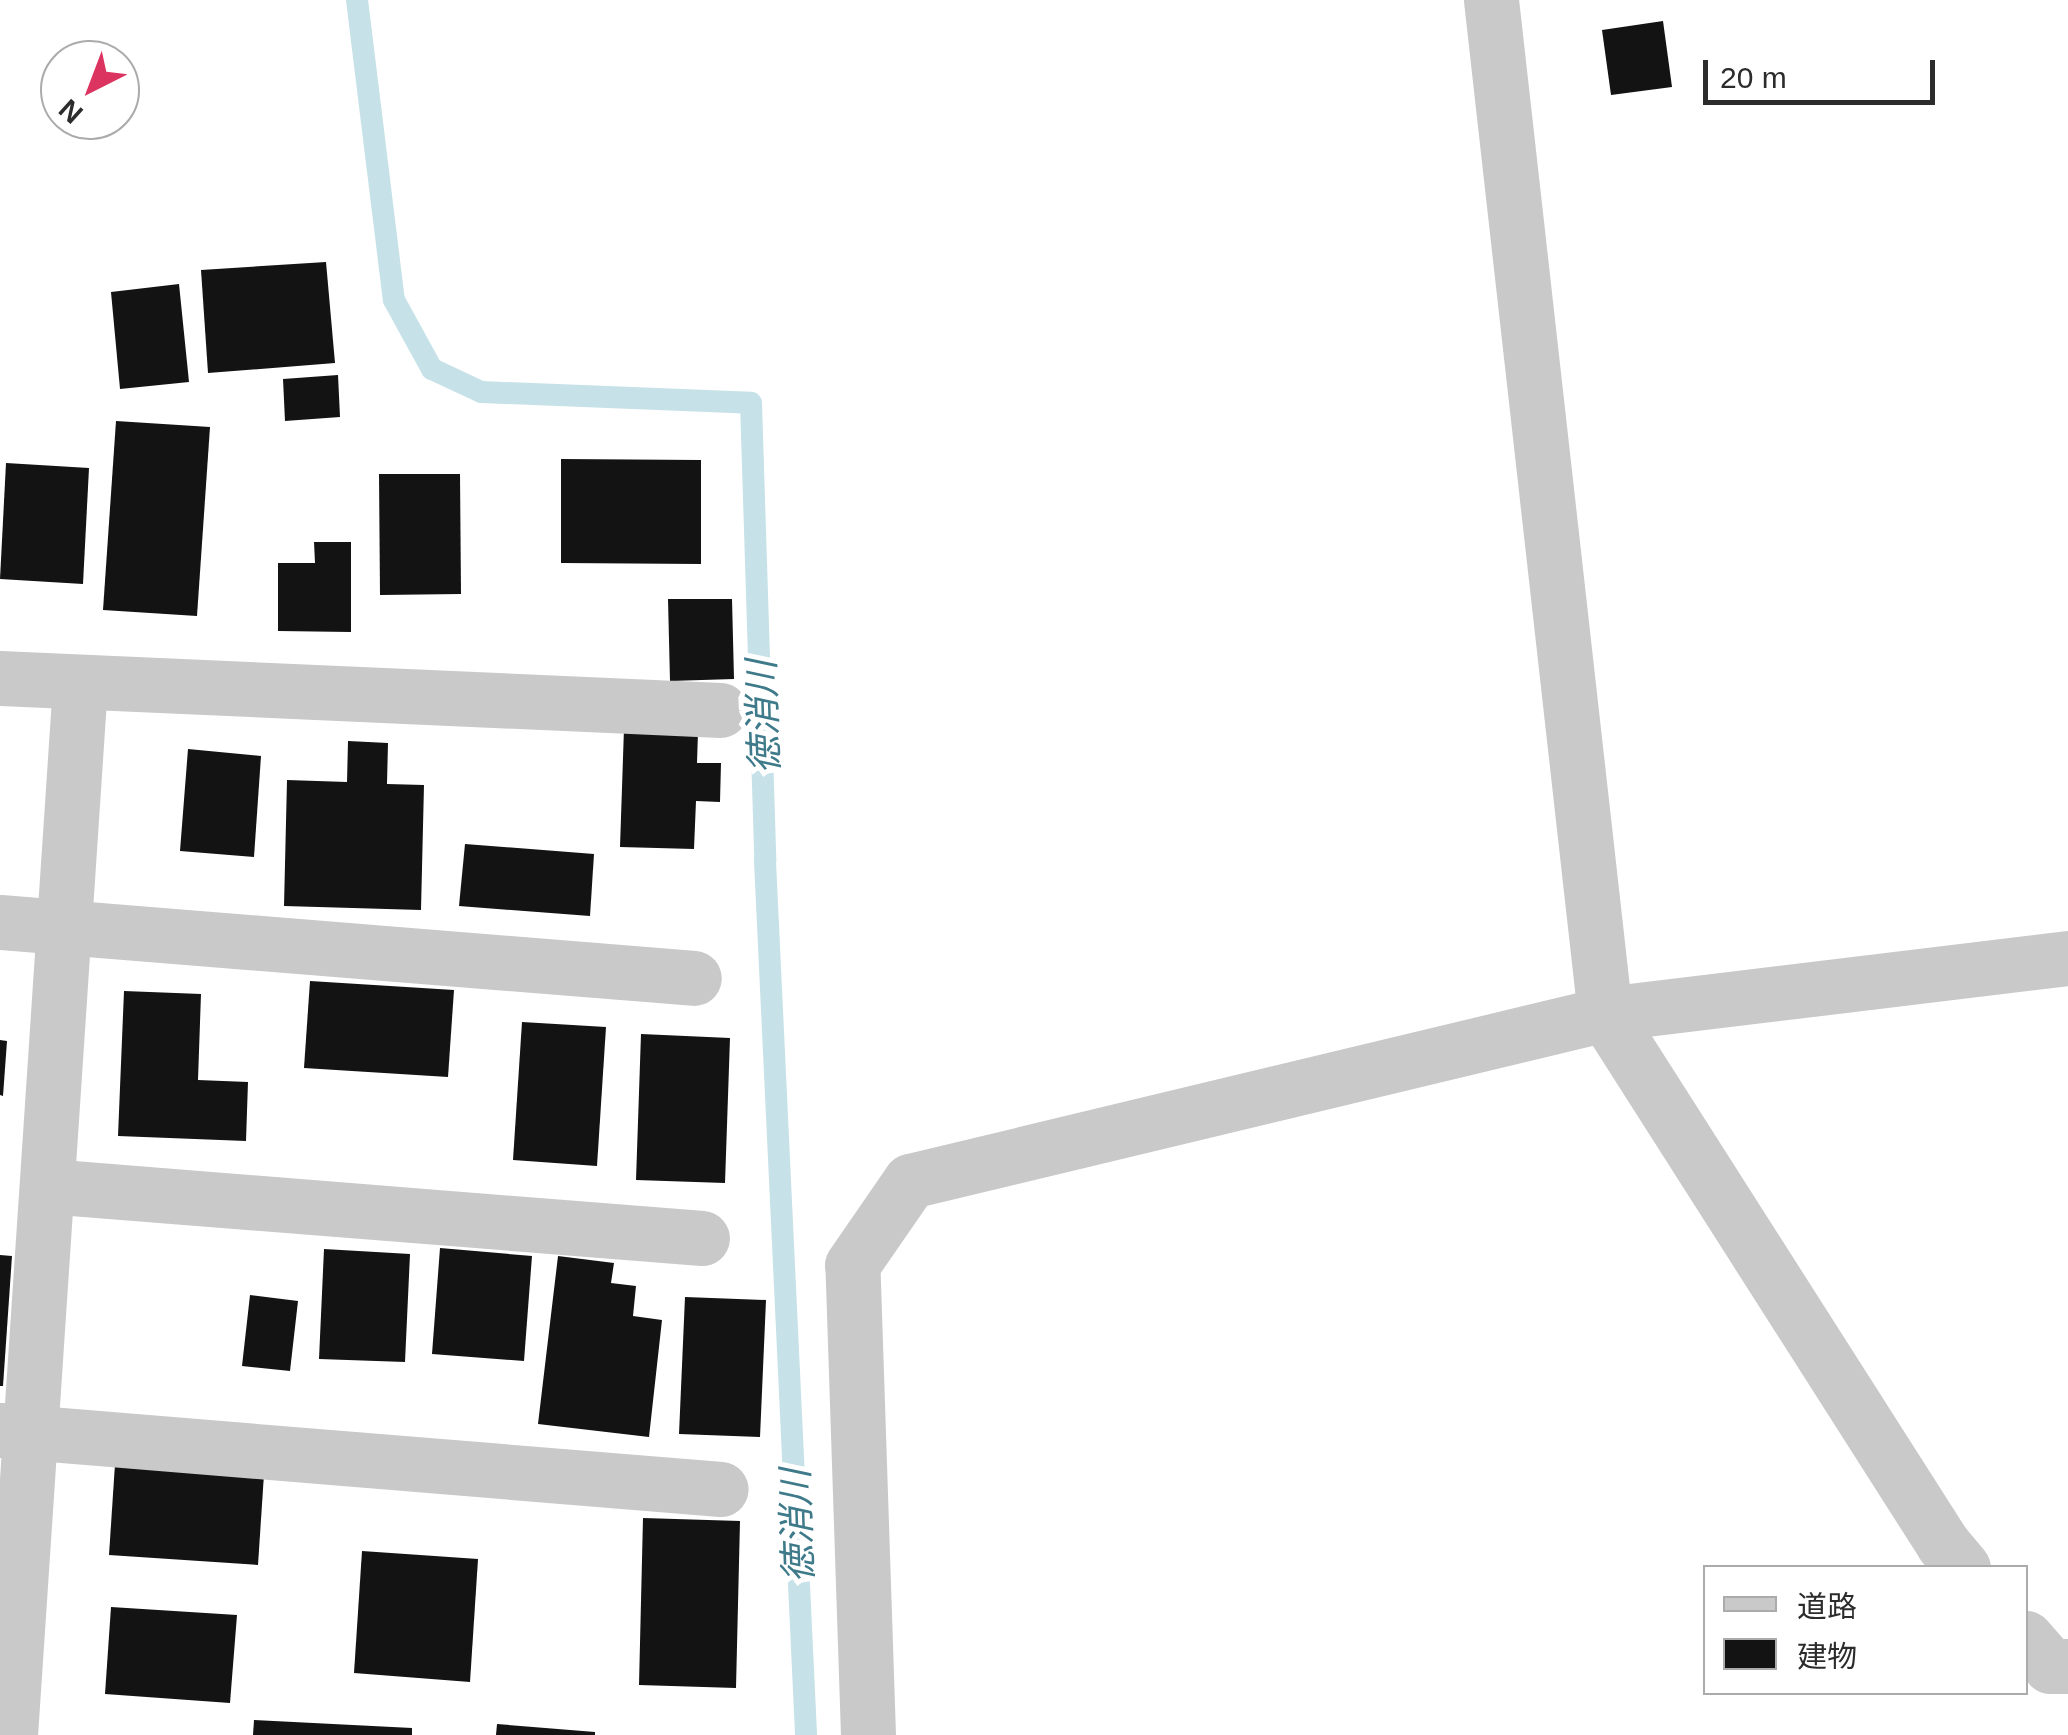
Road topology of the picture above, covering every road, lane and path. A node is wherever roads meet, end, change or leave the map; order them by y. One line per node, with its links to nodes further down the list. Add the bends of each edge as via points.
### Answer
1 (1491, 0): 9 (street)
2 (0, 678): 3 (street)
3 (80, 684): 4 (street); 6 (street)
4 (720, 710)
5 (0, 922): 6 (street)
6 (64, 926): 8 (street); 10 (street)
7 (2068, 958): 9 (street)
8 (694, 978)
9 (1605, 1014): 14 (street); 18 (street, via 910,1181 852,1265)
10 (47, 1186): 11 (street); 12 (street)
11 (702, 1238)
12 (15, 1432): 13 (street); 17 (street)
13 (722, 1489)
14 (1960, 1565)
15 (2028, 1640): 16 (street, via 2050,1666)
16 (2068, 1666)
17 (10, 1735)
18 (868, 1735)

